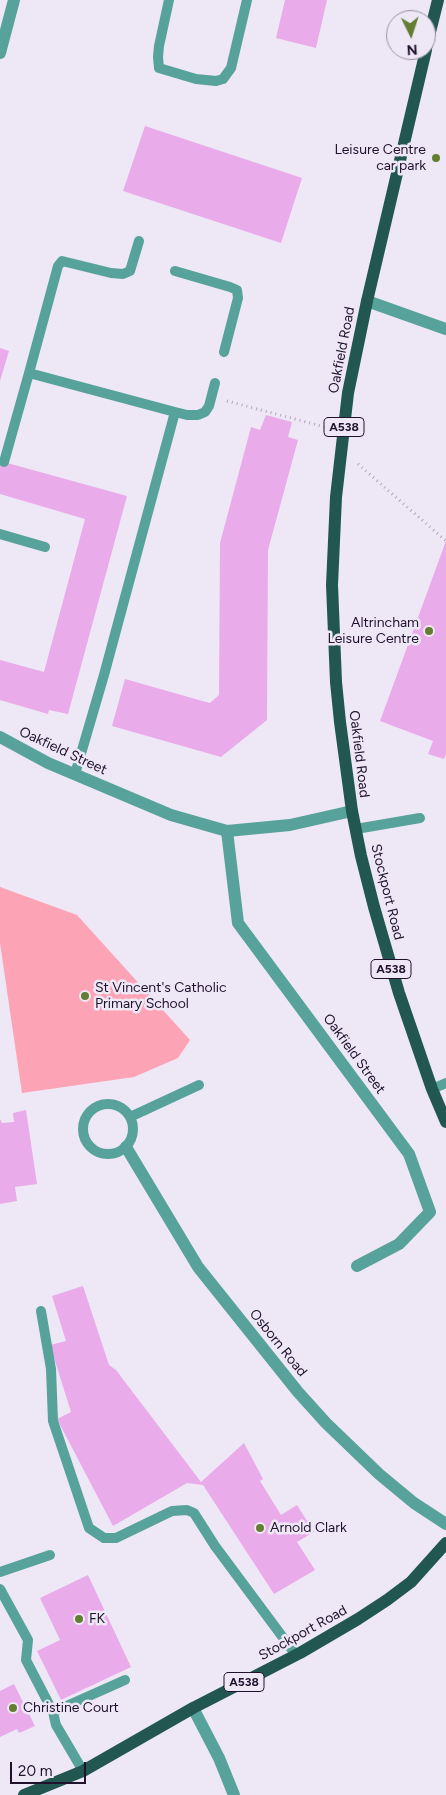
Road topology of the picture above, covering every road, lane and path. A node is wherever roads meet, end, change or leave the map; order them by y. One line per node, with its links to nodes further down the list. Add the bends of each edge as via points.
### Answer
1 (14, 0): 4 (street)
2 (169, 0): 3 (lane, via 159,46 159,68 216,81 223,79 231,68)
3 (247, 0)
4 (0, 53)
5 (423, 60): 8 (main road, Oakfield Road / A538)
6 (140, 241): 11 (lane, via 130,271 123,274 62,261)
7 (175, 271): 10 (lane, via 237,290 238,298)
8 (367, 301): 9 (street); 16 (main road, Oakfield Road / A538, via 348,393)
9 (446, 329)
10 (224, 352)
11 (29, 372): 14 (lane); 17 (lane)
12 (215, 383): 13 (lane)
13 (212, 397): 14 (lane, via 205,412 198,415); 15 (path)
14 (175, 412): 22 (lane)
15 (319, 426)
16 (341, 448): 19 (path); 23 (main road, Oakfield Road / A538, via 332,585 340,722)
17 (4, 462)
18 (0, 534): 20 (lane)
19 (446, 541)
20 (45, 547)
21 (0, 737): 22 (street, Oakfield Street)
22 (75, 774): 26 (street, Oakfield Street, via 172,815)
23 (352, 811): 25 (main road, Stockport Road / A538); 26 (street, Oakfield Street, via 290,825)
24 (420, 818): 25 (lane)
25 (356, 829): 29 (main road, Stockport Road / A538, via 387,954)
26 (227, 831): 33 (street, Oakfield Street, via 238,923 409,1154 430,1212 399,1244)
27 (446, 1083): 29 (lane)
28 (199, 1085): 30 (lane)
29 (432, 1089): 31 (main road, Stockport Road / A538)
30 (130, 1117): 32 (lane, via 132,1136); 32 (lane, via 119,1106 99,1105 85,1118 83,1128 89,1146 101,1153 116,1153)
31 (446, 1122)
32 (126, 1147): 35 (street, Osborn Road, via 198,1267 298,1392 379,1474)
33 (358, 1266)
34 (41, 1310): 40 (lane, via 51,1369 53,1421 89,1528 104,1538 116,1538 172,1511 194,1513 214,1546)
35 (446, 1524)
36 (446, 1543): 40 (main road, Stockport Road / A538, via 411,1582 387,1600)
37 (50, 1555): 38 (lane)
38 (0, 1572)
39 (0, 1589): 43 (lane, via 28,1640 26,1660)
40 (296, 1655): 42 (main road, Stockport Road / A538)
41 (125, 1680): 43 (lane)
42 (193, 1708): 44 (main road, Stockport Road / A538); 46 (street)
43 (53, 1712): 44 (lane, via 56,1725)
44 (83, 1771): 45 (main road, Stockport Road / A538)
45 (24, 1795)
46 (234, 1795)

